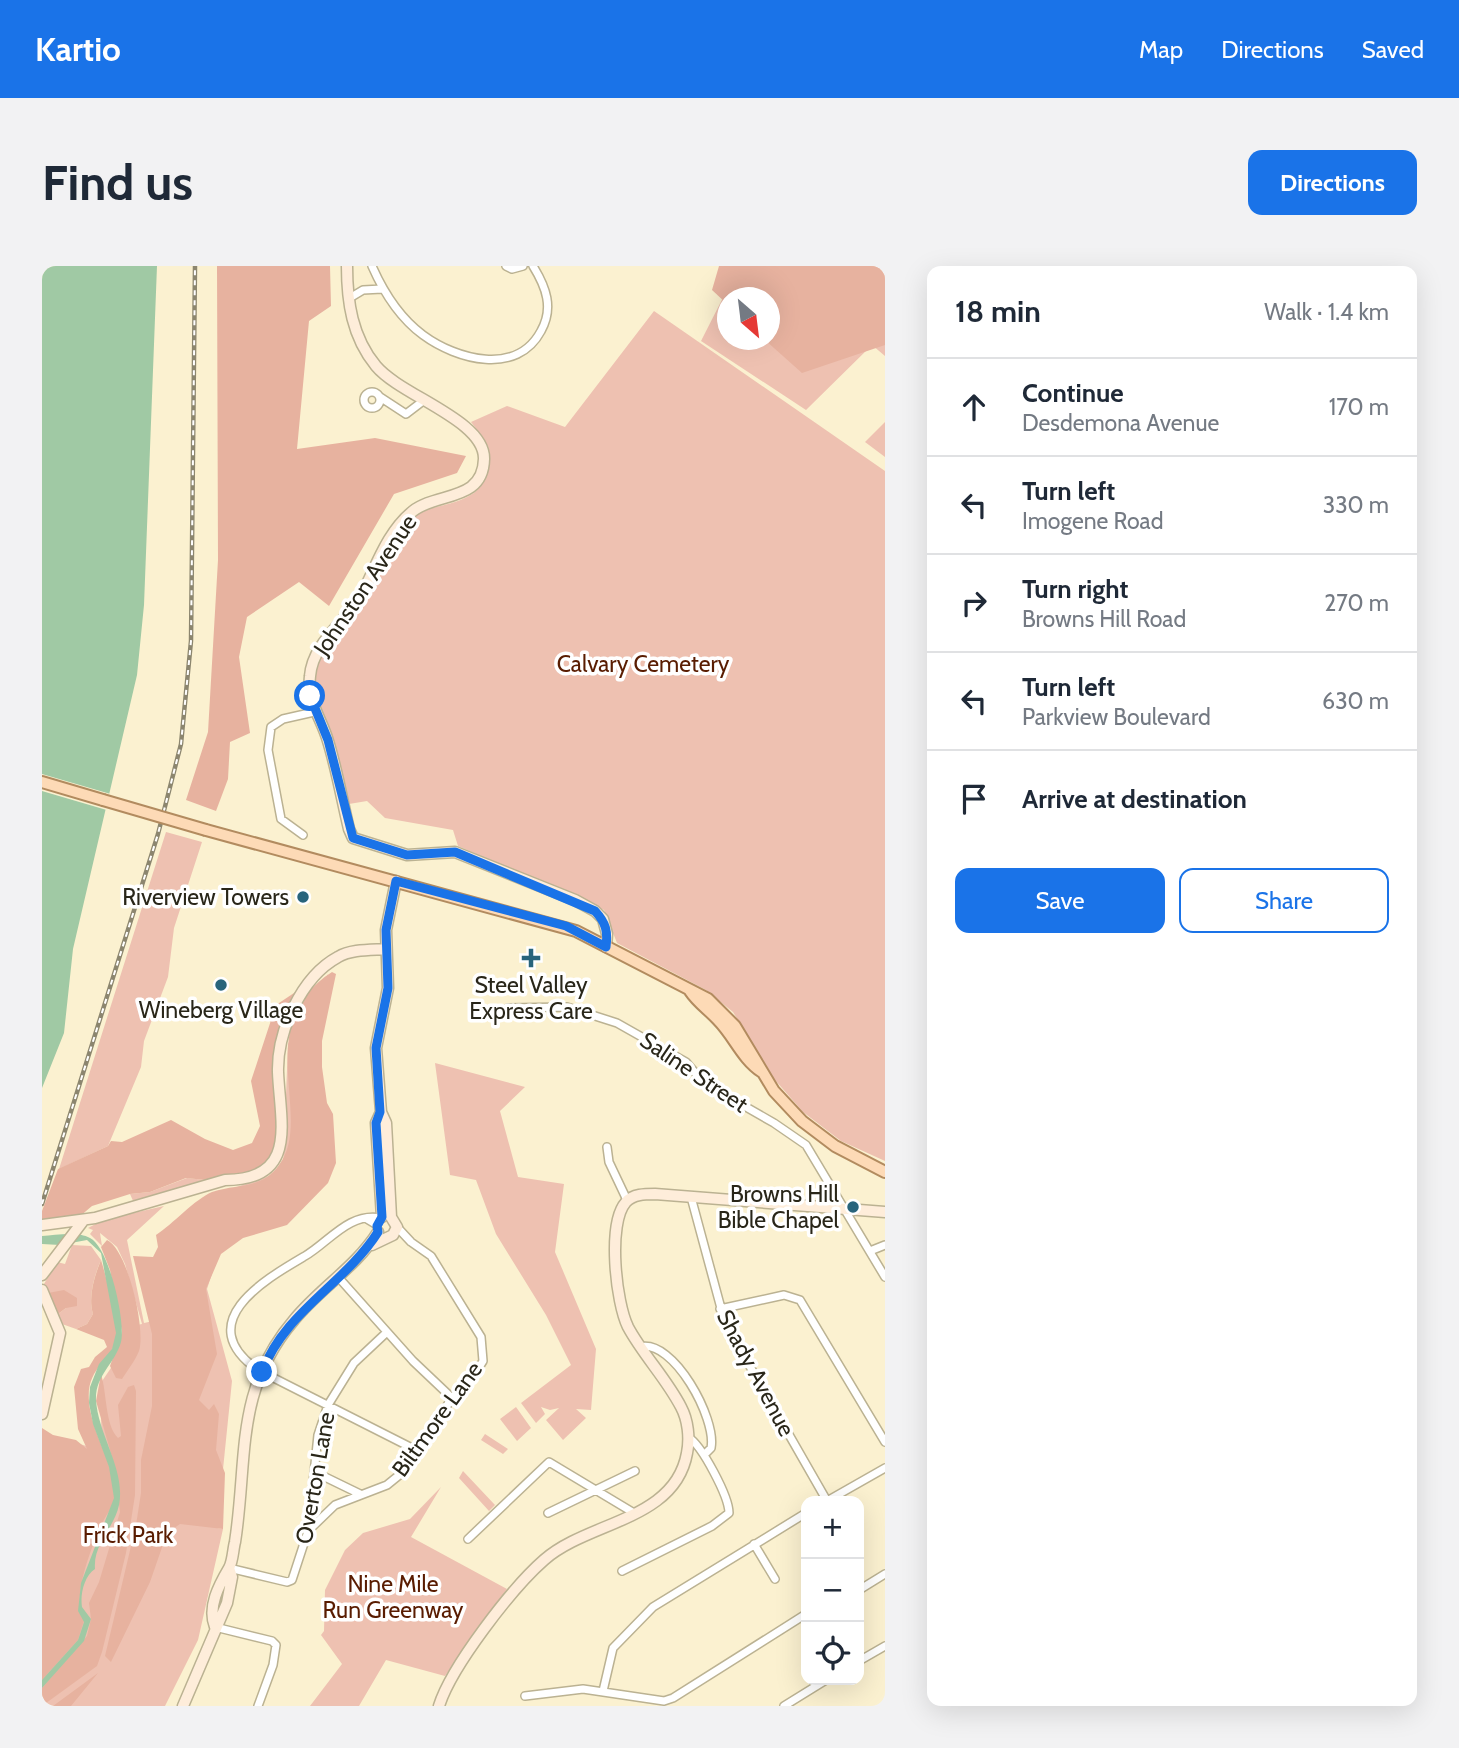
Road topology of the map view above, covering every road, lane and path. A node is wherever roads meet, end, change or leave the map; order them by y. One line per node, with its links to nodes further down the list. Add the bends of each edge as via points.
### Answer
1 (347, 266): 7 (street, Johnston Avenue)
2 (372, 266): 6 (street)
3 (506, 266): 4 (street)
4 (523, 266)
5 (533, 266): 6 (street, via 545,286 545,324 527,351 512,358 470,357 444,347 422,335)
6 (382, 289): 7 (street, via 363,290)
7 (348, 299): 9 (street, Johnston Avenue, via 356,330 376,366 398,387)
8 (379, 401): 9 (street, via 406,414)
9 (423, 401): 10 (street, Johnston Avenue, via 471,429 484,458 482,473 460,495 416,508 404,518 363,591 317,654 310,673)
10 (314, 712): 12 (street, via 283,719 271,727 268,750 281,819); 14 (street, Johnston Avenue, via 328,740 353,838 407,855 455,852 575,900 603,919)
11 (42, 782): 13 (main road, bridge)
12 (303, 835)
13 (396, 881): 14 (main road, via 566,926); 15 (street)
14 (606, 947): 18 (main road, via 690,991 787,1107 819,1136)
15 (386, 949): 23 (street, via 338,957 305,988 293,1010 278,1070 283,1129 274,1160 247,1180 225,1180); 25 (street, via 388,985 376,1048)
16 (508, 1008): 21 (street, Saline Street, via 586,1011 662,1047 686,1062 704,1083 806,1145)
17 (607, 1147): 20 (street)
18 (885, 1172)
19 (691, 1197): 20 (street, via 645,1194); 21 (street); 34 (street, Shady Avenue)
20 (627, 1200): 36 (street, via 618,1229 616,1278 622,1311)
21 (846, 1209): 22 (street); 29 (street, Saline Street)
22 (885, 1212)
23 (81, 1223): 24 (street); 30 (street)
24 (42, 1224)
25 (384, 1226): 26 (street); 27 (street); 32 (street); 37 (street, via 367,1219 340,1228 307,1255 272,1274 239,1305 232,1328 236,1345 246,1361)
26 (397, 1227): 27 (street, Biltmore Lane)
27 (411, 1242): 39 (street, Biltmore Lane, via 431,1256 481,1337 483,1361)
28 (885, 1245): 29 (street)
29 (870, 1251): 31 (street, Saline Street)
30 (42, 1275)
31 (885, 1276)
32 (339, 1278): 35 (street); 37 (street, via 291,1322)
33 (42, 1290): 38 (street, via 60,1333)
34 (720, 1310): 43 (street, via 784,1295 800,1300); 51 (street, Shady Avenue)
35 (387, 1332): 39 (street); 40 (street, Overton Lane, via 354,1363)
36 (639, 1347): 42 (street, via 681,1407); 45 (street, via 652,1346 664,1353 694,1390 712,1436 711,1448)
37 (262, 1372): 40 (street); 59 (street, via 243,1439 239,1509)
38 (44, 1390): 41 (street)
39 (452, 1398): 44 (street, Biltmore Lane)
40 (328, 1405): 44 (street); 48 (street, Overton Lane, via 318,1435)
41 (42, 1414)
42 (688, 1437): 45 (street); 54 (street, via 684,1464 671,1488 659,1501)
43 (885, 1442)
44 (418, 1451): 50 (street, Biltmore Lane, via 387,1485)
45 (704, 1455): 60 (street, via 729,1513)
46 (885, 1468): 52 (street)
47 (635, 1471): 49 (street)
48 (316, 1478): 50 (street, via 325,1477); 56 (street, Overton Lane)
49 (595, 1489): 53 (street); 54 (street); 57 (street, via 549,1462)
50 (360, 1494): 56 (street, Biltmore Lane, via 335,1505)
51 (824, 1496)
52 (836, 1496)
53 (548, 1513)
54 (634, 1513): 73 (street, via 544,1560 485,1630 448,1684)
55 (801, 1516): 58 (street)
56 (309, 1531): 59 (street, Overton Lane, via 289,1582)
57 (468, 1539)
58 (754, 1544): 62 (street); 69 (street, via 664,1597 618,1639)
59 (229, 1568): 65 (street, via 230,1590)
60 (622, 1571)
61 (885, 1574): 63 (street)
62 (775, 1579)
63 (864, 1587)
64 (801, 1617): 69 (street, via 673,1698 664,1701)
65 (215, 1628): 71 (street); 72 (street, via 276,1645)
66 (885, 1646): 67 (street)
67 (864, 1658)
68 (818, 1685): 74 (street)
69 (603, 1691): 70 (street, via 564,1689)
70 (525, 1696)
71 (183, 1706)
72 (258, 1706)
73 (439, 1706)
74 (784, 1706)

